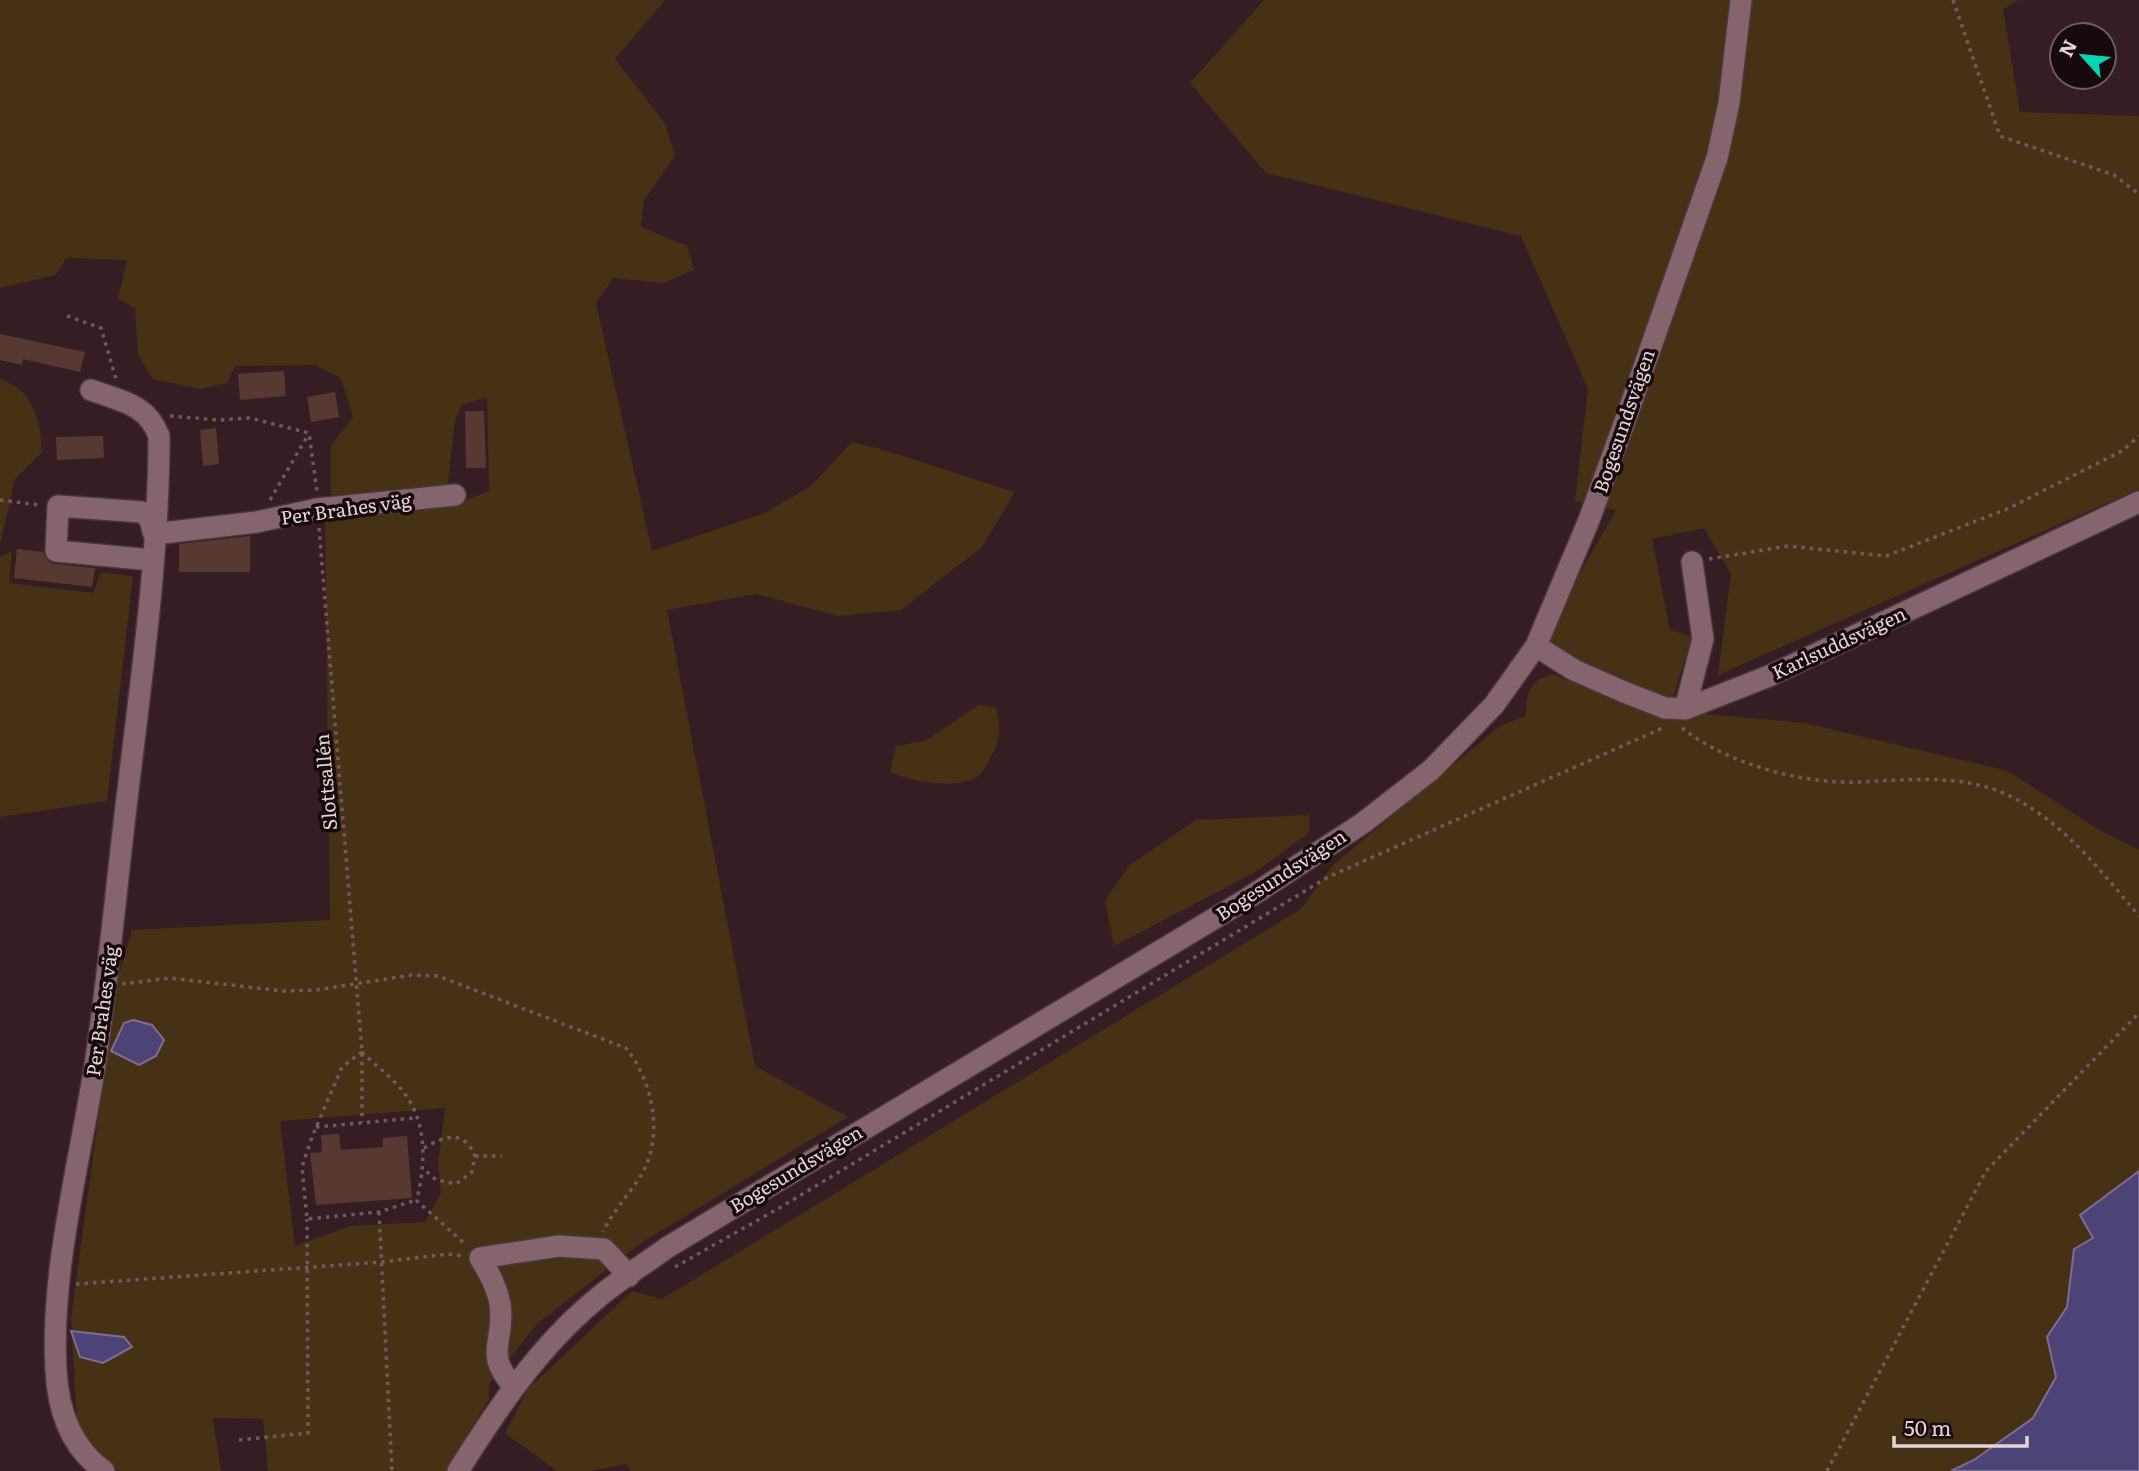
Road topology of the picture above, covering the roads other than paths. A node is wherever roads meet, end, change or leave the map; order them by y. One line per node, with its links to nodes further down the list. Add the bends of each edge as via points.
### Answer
1 (1741, 0): 8 (street, Bogesundsvägen, via 1730,103 1717,158 1589,520)
2 (91, 390): 5 (street, Per Brahes väg, via 152,417 159,436)
3 (455, 495): 5 (street, Per Brahes väg, via 317,509 257,522)
4 (2139, 502): 9 (street, Karlsuddsvägen)
5 (154, 534): 6 (street, Per Brahes väg); 6 (street, via 150,519 142,512 58,506 56,551)
6 (152, 560): 12 (street, Per Brahes väg, via 106,986 60,1285 56,1369 60,1406 77,1447)
7 (1692, 562): 9 (street, via 1703,639)
8 (1536, 646): 9 (street, via 1574,670); 10 (street, Bogesundsvägen, via 1464,738 1409,789 1363,823 1245,900 919,1094)
9 (1680, 715)
10 (637, 1270): 11 (street, Bogesundsvägen, via 569,1324); 11 (street, via 604,1249 559,1246 481,1258 500,1305 495,1357)
11 (514, 1387): 13 (street, Bogesundsvägen)
12 (104, 1471)
13 (458, 1471)

